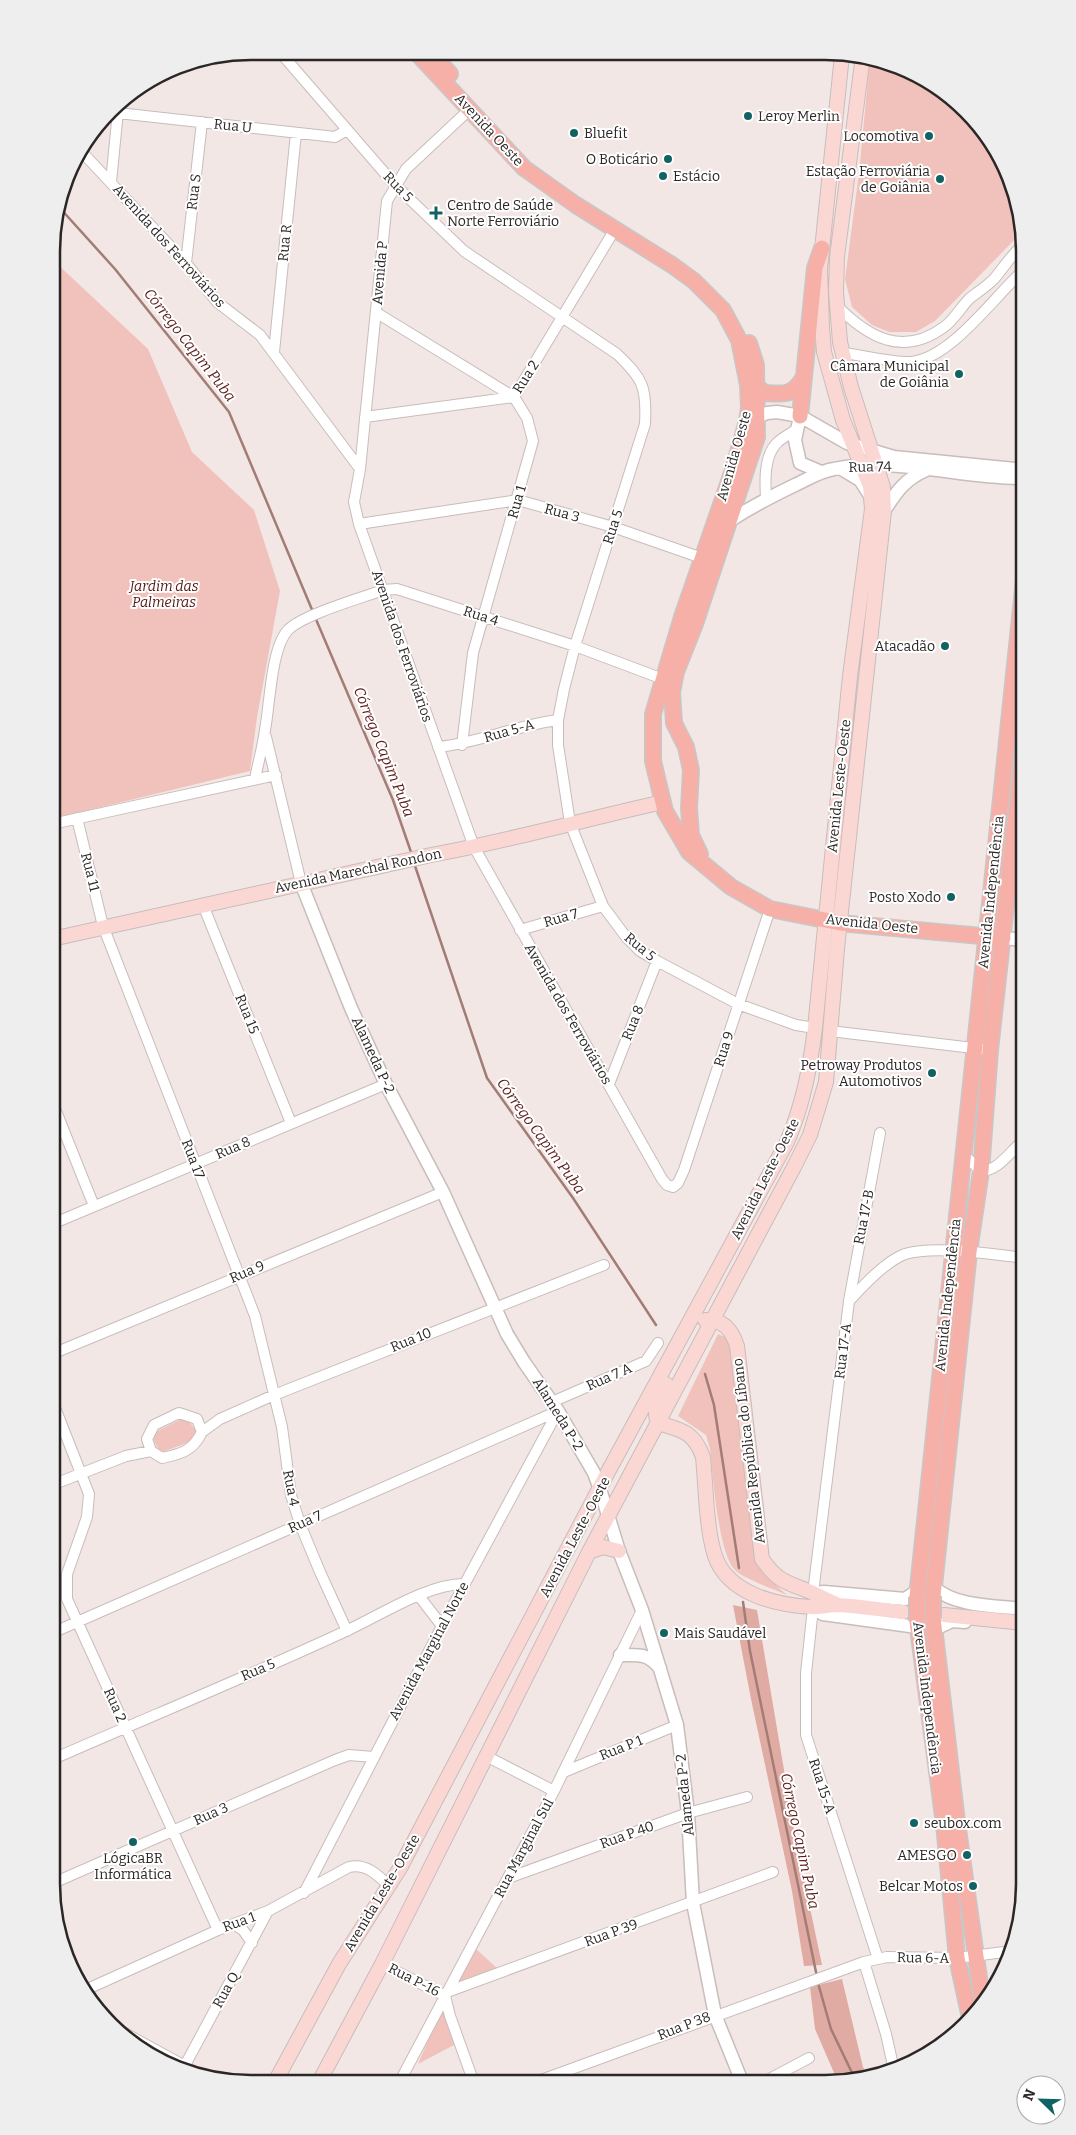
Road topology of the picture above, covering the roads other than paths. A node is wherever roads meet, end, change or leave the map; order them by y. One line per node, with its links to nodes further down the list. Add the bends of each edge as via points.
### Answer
1 (287, 60): 10 (street, Rua 5)
2 (423, 60): 6 (main road, Avenida Oeste)
3 (438, 60): 26 (main road, Avenida Oeste, via 530,160 708,281 729,306 746,336 756,365)
4 (841, 61): 16 (main road, Avenida Leste-Oeste)
5 (862, 64): 20 (main road, Avenida Leste-Oeste, via 838,257)
6 (469, 110): 14 (street, Avenida P, via 406,169); 15 (main road, Avenida Oeste, via 524,168)
7 (118, 113): 9 (street, Rua U)
8 (118, 114): 13 (street)
9 (202, 122): 11 (street, Rua U); 18 (street, Rua S)
10 (347, 130): 11 (street, Rua U, via 335,137); 14 (street, Rua 5)
11 (296, 133): 23 (street, Rua R)
12 (86, 156): 13 (street, Avenida dos Ferroviários)
13 (111, 182): 18 (street, Avenida dos Ferroviários)
14 (395, 185): 21 (street, Avenida P, via 387,201); 22 (street, Rua 5, via 464,251)
15 (615, 229): 22 (street, Rua 2); 29 (main road, Avenida Oeste, via 694,281 723,310 739,340)
16 (822, 248): 25 (main road, via 815,268); 31 (main road, Avenida Leste-Oeste, via 820,288 824,352)
17 (1016, 253): 20 (street, via 945,326 913,343 896,343 883,338 858,324)
18 (186, 263): 23 (street, Avenida dos Ferroviários, via 217,302 260,335)
19 (1016, 280): 24 (street, via 954,340 925,358 899,362)
20 (837, 306): 24 (main road, Avenida Leste-Oeste)
21 (377, 312): 27 (street, Rua 1); 28 (street, Avenida P)
22 (562, 318): 27 (street, Rua 2); 46 (street, Rua 5, via 617,354 636,372 647,398 646,424)
23 (274, 352): 36 (street, Avenida dos Ferroviários)
24 (843, 353): 32 (main road, Avenida Leste-Oeste)
25 (805, 376): 26 (main road, via 792,392 784,394 764,393); 30 (main road)
26 (757, 386): 29 (main road, Avenida Oeste)
27 (514, 397): 28 (street, Rua 2); 42 (street, Rua 1, via 528,418 533,441)
28 (365, 417): 36 (street, Avenida P)
29 (752, 418): 30 (street, Rua 74, via 777,412); 44 (main road, Avenida Oeste, via 757,437); 47 (main road, Avenida Oeste)
30 (798, 423): 31 (street, Rua 74); 39 (street, via 796,451 800,463); 41 (street, via 773,450 767,466)
31 (852, 444): 32 (street, Rua 74); 33 (main road, Avenida Leste-Oeste)
32 (870, 451): 34 (main road, Avenida Leste-Oeste); 37 (street, Rua 74, via 894,457)
33 (861, 466): 34 (street, Rua 74); 35 (street, Rua 74); 43 (main road, Avenida Leste-Oeste)
34 (876, 466): 38 (street, Rua 74); 43 (main road, Avenida Leste-Oeste, via 883,487)
35 (840, 468): 39 (street, Rua 74); 43 (street, via 854,474 865,486)
36 (360, 469): 45 (street, Avenida dos Ferroviários, via 354,502)
37 (1016, 469)
38 (927, 470): 40 (street, Rua 74); 43 (street, Avenida Leste-Oeste, via 902,484)
39 (821, 472): 41 (street, Rua 74)
40 (1016, 477)
41 (766, 498): 44 (street, Rua 74)
42 (518, 500): 45 (street, Rua 3); 46 (street, Rua 3); 49 (street, Rua 1)
43 (878, 510): 73 (main road, Avenida Leste-Oeste)
44 (728, 522): 55 (main road, Avenida Oeste, via 676,672 672,707)
45 (359, 524): 48 (street, Avenida dos Ferroviários)
46 (613, 527): 47 (street, Rua 3); 50 (street, Rua 5)
47 (702, 558): 52 (main road, Avenida Oeste)
48 (383, 590): 49 (street, Rua 4, via 397,589); 54 (street, Rua 4, via 300,621 288,630 276,654); 58 (street, Avenida dos Ferroviários)
49 (483, 617): 50 (street, Rua 4); 57 (street, Rua 1, via 468,682)
50 (575, 646): 52 (street, Rua 4); 53 (street, Rua 5)
51 (1016, 657): 77 (main road, Avenida Independência)
52 (663, 679): 56 (main road, Avenida Oeste, via 654,714)
53 (558, 720): 57 (street, Rua 5-A, via 537,722); 65 (street, Rua 5, via 558,745)
54 (265, 731): 59 (street, Alameda P-2); 60 (street)
55 (679, 736): 56 (main road, via 660,738); 61 (main road, Avenida Oeste, via 686,747 691,770)
56 (653, 743): 62 (main road, Avenida Oeste, via 653,761)
57 (462, 745): 58 (street)
58 (438, 748): 66 (street, Avenida dos Ferroviários)
59 (276, 775): 60 (street); 69 (street, Alameda P-2)
60 (255, 779): 63 (street)
61 (689, 784): 62 (main road, via 679,797); 68 (main road, Avenida Oeste, via 691,835)
62 (663, 802): 65 (main road, Avenida Marechal Rondon); 68 (main road, Avenida Oeste, via 689,852)
63 (76, 818): 64 (street); 74 (street, Rua 11)
64 (60, 822)
65 (570, 823): 66 (main road, Avenida Marechal Rondon); 71 (street, Rua 5)
66 (474, 847): 69 (main road, Avenida Marechal Rondon); 75 (street, Avenida dos Ferroviários)
67 (1016, 854): 78 (main road, Avenida Independência)
68 (705, 864): 72 (main road, Avenida Oeste, via 731,887)
69 (301, 883): 70 (main road, Avenida Marechal Rondon); 85 (street, Alameda P-2, via 351,1008)
70 (203, 905): 74 (main road, Avenida Marechal Rondon); 88 (street, Rua 15)
71 (603, 906): 75 (street, Rua 7); 80 (street, Rua 5, via 626,937)
72 (770, 908): 73 (main road, Avenida Oeste); 81 (street, Rua 9)
73 (833, 922): 77 (main road, Avenida Oeste); 82 (main road, Avenida Leste-Oeste); 83 (main road, Avenida Leste-Oeste)
74 (103, 926): 76 (main road, Avenida Marechal Rondon); 92 (street, Rua 17)
75 (520, 930): 86 (street, Avenida dos Ferroviários)
76 (60, 936)
77 (987, 936): 78 (main road, Avenida Oeste); 84 (main road, Avenida Independência)
78 (1003, 938): 79 (street, Avenida Oeste); 84 (main road, Avenida Independência)
79 (1016, 939)
80 (657, 962): 81 (street, Rua 5); 86 (street, Rua 8)
81 (738, 1004): 82 (street, Rua 5, via 796,1025); 94 (street, Rua 9, via 684,1170)
82 (816, 1028): 106 (main road, Avenida Leste-Oeste, via 802,1104 790,1135)
83 (830, 1031): 84 (street); 105 (main road, Avenida Leste-Oeste, via 826,1082 810,1135)
84 (983, 1050): 91 (main road, Avenida Independência); 93 (main road, Avenida Independência)
85 (386, 1084): 88 (street, Rua 8); 95 (street, Alameda P-2)
86 (609, 1084): 94 (street, Avenida dos Ferroviários, via 662,1179)
87 (60, 1121): 96 (street)
88 (291, 1123): 92 (street, Rua 8)
89 (880, 1133): 103 (street, Rua 17-B)
90 (1016, 1146): 93 (street, via 1001,1162)
91 (964, 1155): 93 (street); 98 (main road, Avenida Independência)
92 (195, 1163): 96 (street, Rua 8); 102 (street, Rua 17)
93 (981, 1171): 99 (main road, Avenida Independência)
94 (674, 1187)
95 (443, 1192): 102 (street, Rua 9); 104 (street, Alameda P-2)
96 (94, 1206): 97 (street, Rua 8)
97 (60, 1221)
98 (952, 1251): 99 (street); 103 (street, via 905,1254); 112 (main road, Avenida Independência)
99 (969, 1252): 100 (street); 113 (main road, Avenida Independência)
100 (1016, 1257)
101 (604, 1265): 104 (street, Rua 10)
102 (240, 1275): 108 (street, Rua 9); 110 (street, Rua 17, via 255,1316)
103 (849, 1301): 131 (street, Rua 17-A)
104 (496, 1307): 110 (street, Rua 10); 111 (street, Alameda P-2, via 507,1334)
105 (713, 1320): 106 (main road); 117 (main road, Avenida Leste-Oeste); 131 (main road, Avenida República do Líbano, via 727,1327 737,1346 762,1558 787,1584)
106 (687, 1327): 109 (main road, Avenida Leste-Oeste)
107 (658, 1343): 111 (street, Rua 7 A, via 646,1361)
108 (60, 1351)
109 (671, 1357): 117 (main road, via 671,1372 654,1411); 124 (main road, Avenida Leste-Oeste)
110 (274, 1395): 115 (street, Rua 10); 126 (street, Rua 4, via 282,1427 291,1495)
111 (555, 1407): 124 (street, Alameda P-2); 126 (street, Rua 7); 129 (street, Avenida Marginal Norte)
112 (936, 1413): 113 (main road); 132 (main road, Avenida Independência)
113 (952, 1415): 130 (main road, Avenida Independência)
114 (198, 1419): 115 (street, Rua 10); 118 (street); 119 (street, via 179,1413 154,1425)
115 (220, 1419): 118 (street, Rua 10)
116 (60, 1421): 122 (street, Rua 2)
117 (658, 1423): 125 (main road, Avenida Leste-Oeste); 135 (main road, Avenida República do Líbano, via 689,1434 699,1447 703,1457 711,1541 715,1557 727,1576 756,1596)
118 (202, 1432): 120 (street, via 196,1444 180,1454 162,1458)
119 (147, 1439): 120 (street); 121 (street)
120 (151, 1451): 121 (street)
121 (126, 1456): 122 (street)
122 (80, 1474): 123 (street); 140 (street, Rua 2, via 89,1494 87,1516 67,1574 67,1599)
123 (60, 1482)
124 (600, 1489): 125 (street, Alameda P-2); 163 (main road, Avenida Leste-Oeste)
125 (609, 1515): 127 (street, Alameda P-2); 128 (main road, Avenida Leste-Oeste)
126 (300, 1524): 140 (street, Rua 7); 146 (street, Rua 4)
127 (619, 1550): 128 (main road, via 603,1547); 137 (street, Alameda P-2)
128 (589, 1552): 152 (main road, Avenida Leste-Oeste)
129 (465, 1584): 133 (street, Rua 5, via 445,1586); 143 (street, Avenida Marginal Norte)
130 (933, 1592): 136 (street, via 960,1601); 139 (main road, Avenida Independência, bridge)
131 (812, 1593): 132 (street, Avenida República do Líbano, via 905,1599); 134 (main road, Avenida República do Líbano)
132 (917, 1594): 142 (main road, Avenida Independência, bridge)
133 (419, 1596): 143 (street); 146 (street, Rua 5)
134 (839, 1605): 135 (main road, Avenida República do Líbano); 138 (main road, Avenida República do Líbano)
135 (813, 1608): 142 (street, Avenida República do Líbano, via 823,1614); 173 (street, Rua 15-A, via 806,1673 806,1735)
136 (1016, 1608)
137 (642, 1610): 147 (street, Rua Marginal Sul); 148 (street, Alameda P-2)
138 (903, 1612)
139 (937, 1620): 141 (main road); 144 (street); 158 (main road, Avenida Independência)
140 (77, 1621): 145 (street, Rua 7); 150 (street, Rua 2)
141 (1016, 1623)
142 (917, 1624): 158 (main road, Avenida Independência)
143 (442, 1626): 153 (street, Avenida Marginal Norte)
144 (1016, 1628)
145 (60, 1629)
146 (347, 1631): 150 (street, Rua 5)
147 (620, 1655): 148 (street, via 643,1655); 154 (street, Rua Marginal Sul)
148 (661, 1669): 149 (street, Alameda P-2)
149 (677, 1725): 154 (street, Rua P 1); 157 (street, Alameda P-2)
150 (126, 1727): 151 (street, Rua 5); 159 (street, Rua 2)
151 (60, 1756)
152 (486, 1756): 155 (street); 175 (main road, Avenida Leste-Oeste)
153 (373, 1757): 159 (street, Rua 3, via 349,1755 335,1760); 164 (street, Avenida Marginal Norte)
154 (564, 1772): 155 (street, Rua Marginal Sul)
155 (554, 1791): 161 (street, Rua Marginal Sul)
156 (747, 1796): 157 (street, Rua P 40)
157 (688, 1813): 161 (street, Rua P 40); 165 (street, Alameda P-2)
158 (950, 1823): 171 (main road, Avenida Independência); 172 (main road, Avenida Independência)
159 (173, 1830): 162 (street, Rua 3); 168 (street, Rua 2)
160 (773, 1872): 165 (street, Rua P 39)
161 (508, 1878): 178 (street, Rua Marginal Sul)
162 (60, 1880)
163 (389, 1886): 164 (street, Rua 1, via 372,1871 356,1865); 185 (main road, Avenida Leste-Oeste, via 339,1964)
164 (304, 1893): 166 (street, Rua 1)
165 (693, 1902): 178 (street, Rua P 39); 181 (street, Alameda P-2)
166 (268, 1911): 167 (street, Rua 1); 169 (street, Rua Q)
167 (235, 1925): 168 (street, Rua 1); 169 (street, via 244,1930)
168 (218, 1930): 177 (street, Rua 1)
169 (252, 1942): 184 (street, Rua Q)
170 (1003, 1952): 171 (street, Rua 6-A)
171 (975, 1956): 172 (street, Rua 6-A); 179 (main road, Avenida Independência)
172 (957, 1958): 173 (street, Rua 6-A); 180 (main road, Avenida Independência)
173 (878, 1959): 174 (street, Rua 6-A)
174 (864, 1962): 176 (street, Rua 6-A); 183 (street)
175 (382, 1964): 178 (street, Rua P-16); 186 (main road, Avenida Leste-Oeste)
176 (837, 1972): 181 (street, Rua P 38)
177 (91, 1988)
178 (446, 1994): 187 (street, Rua Marginal Sul); 188 (street, Rua P-16, via 450,2016)
179 (981, 1994)
180 (968, 2011)
181 (715, 2015): 189 (street, Rua P 38); 190 (street, Alameda P-2)
182 (809, 2058): 191 (street)
183 (892, 2062)
184 (186, 2064)
185 (279, 2075)
186 (323, 2075)
187 (403, 2075)
188 (471, 2075)
189 (554, 2075)
190 (739, 2075)
191 (777, 2075)

